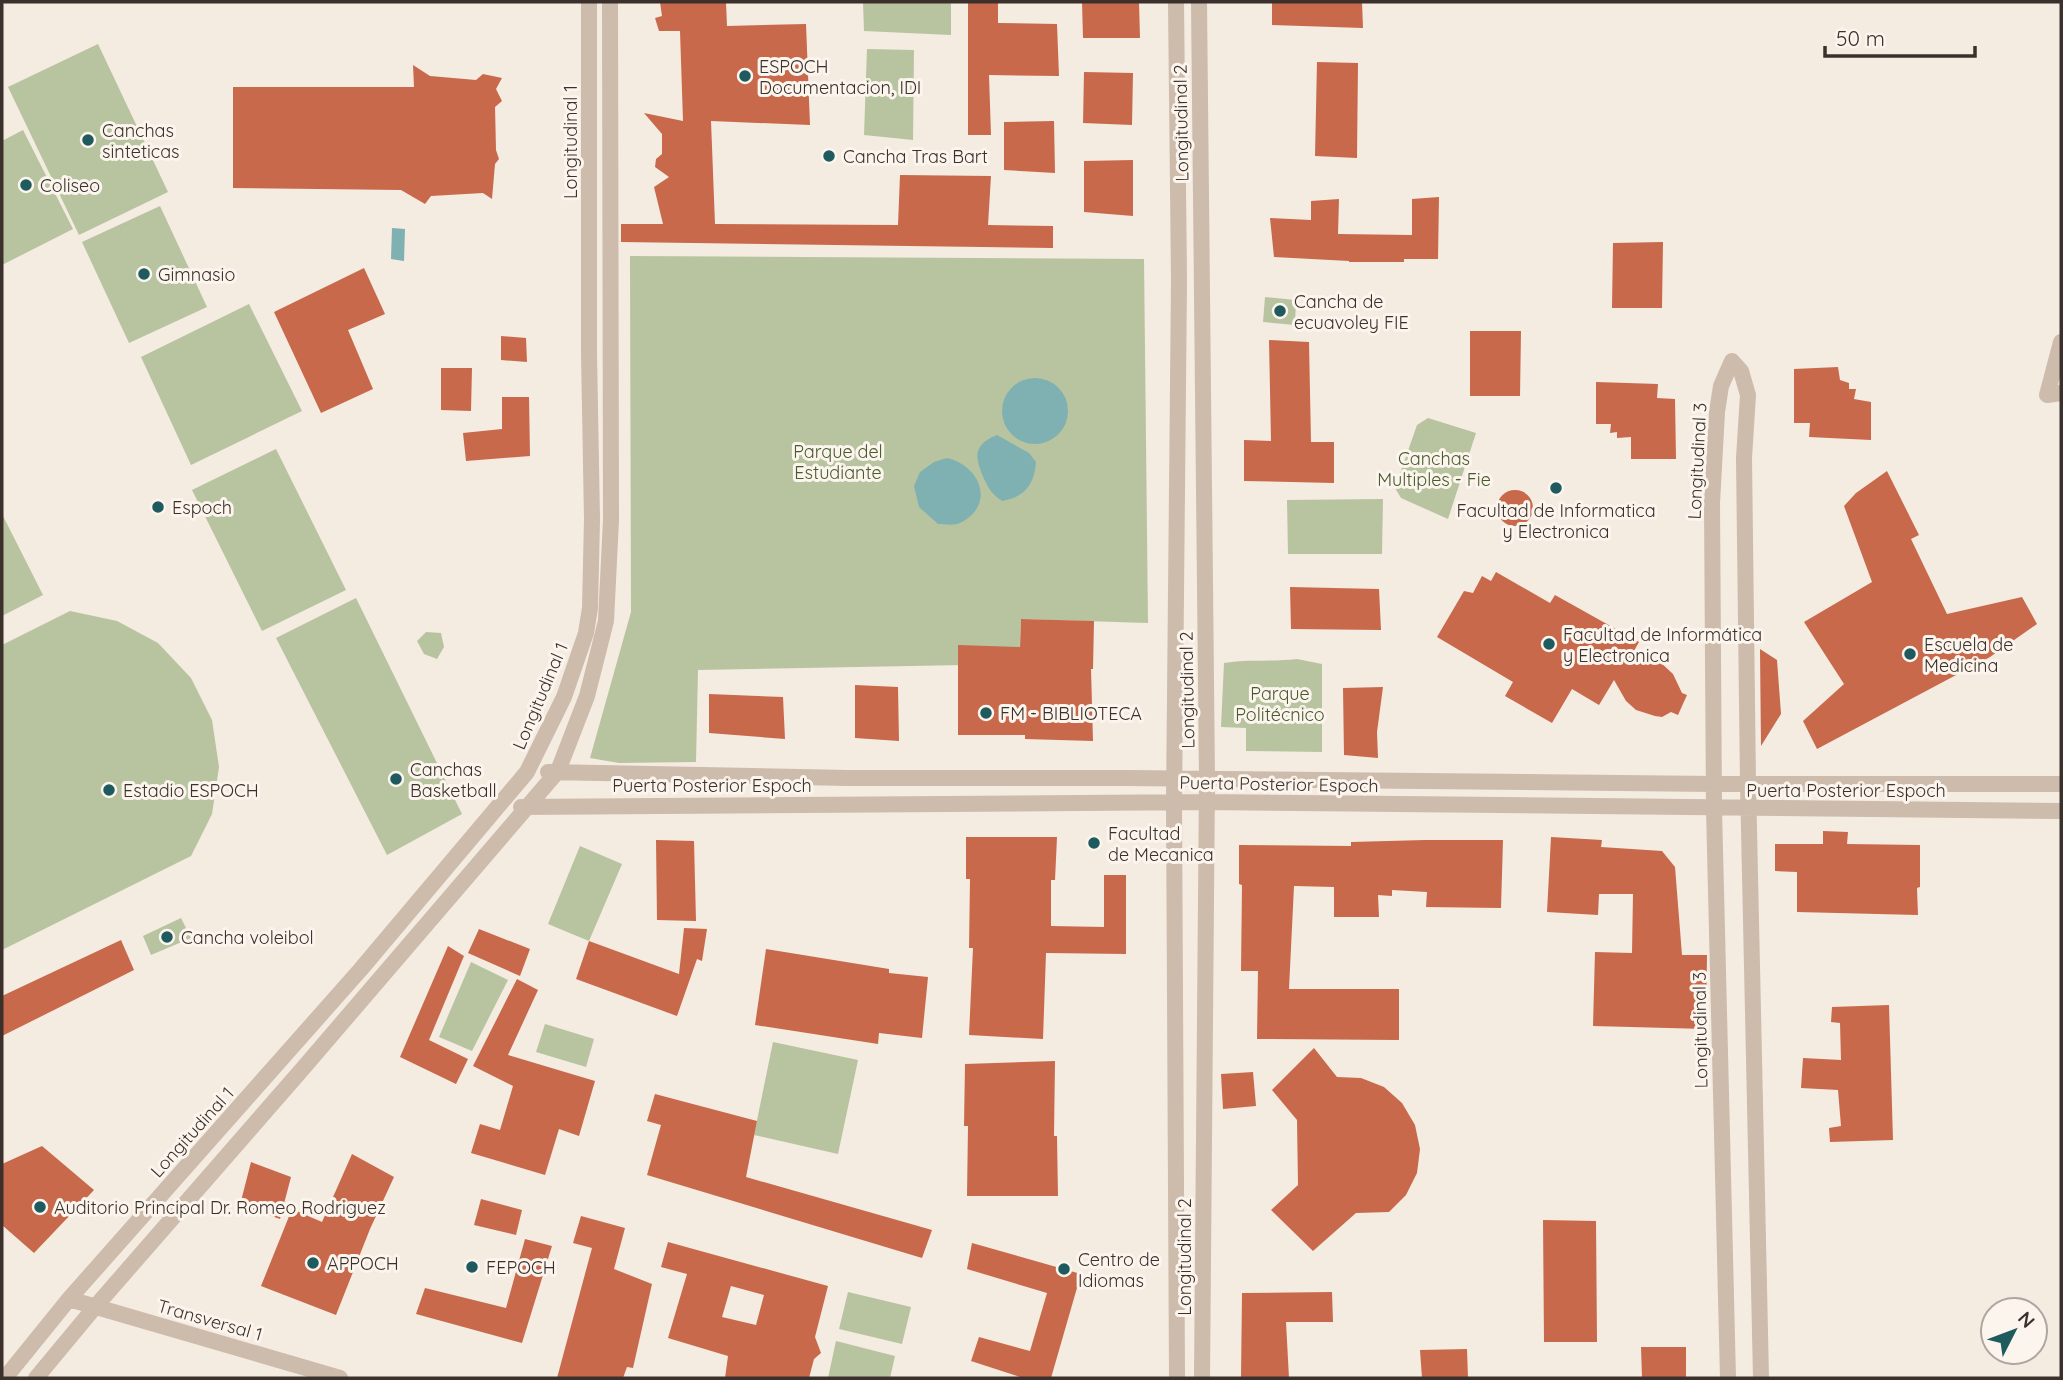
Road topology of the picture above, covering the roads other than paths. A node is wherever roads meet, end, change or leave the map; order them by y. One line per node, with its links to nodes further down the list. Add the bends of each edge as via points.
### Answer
1 (589, 2): 9 (street, Longitudinal 1, via 590,608 564,697)
2 (610, 2): 10 (street, via 611,520 606,621 587,696)
3 (1176, 2): 6 (street, Longitudinal 2)
4 (1199, 2): 5 (street, Longitudinal 2)
5 (1201, 198): 6 (street); 12 (street, Longitudinal 2)
6 (1178, 199): 11 (street, Longitudinal 2)
7 (2061, 342): 8 (street)
8 (2054, 394)
9 (527, 772): 10 (street, Puerta Posterior Espoch); 19 (street, Longitudinal 1)
10 (556, 772): 11 (street, Puerta Posterior Espoch); 18 (street)
11 (1175, 779): 12 (street, Puerta Posterior Espoch); 16 (street, Longitudinal 2)
12 (1207, 779): 15 (street, Puerta Posterior Espoch); 17 (street, Longitudinal 2)
13 (1748, 783): 14 (street, Puerta Posterior Espoch); 15 (street, Puerta Posterior Espoch); 15 (street, Longitudinal 3, via 1744,458 1748,395 1741,371 1732,361 1717,412 1712,503); 20 (street, Longitudinal 3)
14 (2061, 784)
15 (1714, 785): 21 (street, Longitudinal 3)
16 (1174, 802): 17 (street, Puerta Posterior Espoch); 18 (street, Puerta Posterior Espoch); 23 (street, Longitudinal 2)
17 (1207, 802): 21 (street, Puerta Posterior Espoch); 24 (street, Longitudinal 2)
18 (527, 806): 19 (street, Puerta Posterior Espoch); 26 (street)
19 (497, 808): 25 (street, Longitudinal 1, via 352,980)
20 (1748, 808): 21 (street, Puerta Posterior Espoch); 22 (street, Puerta Posterior Espoch); 33 (street, Longitudinal 3)
21 (1714, 809): 32 (street, Longitudinal 3)
22 (2061, 811)
23 (1175, 1044): 24 (street); 30 (street, Longitudinal 2)
24 (1205, 1045): 31 (street, Longitudinal 2)
25 (69, 1299): 26 (street, Transversal 1); 27 (street, Longitudinal 1)
26 (95, 1307): 28 (street); 29 (street, Transversal 1)
27 (5, 1378)
28 (36, 1378)
29 (340, 1378)
30 (1177, 1378)
31 (1202, 1378)
32 (1728, 1378)
33 (1761, 1378)

